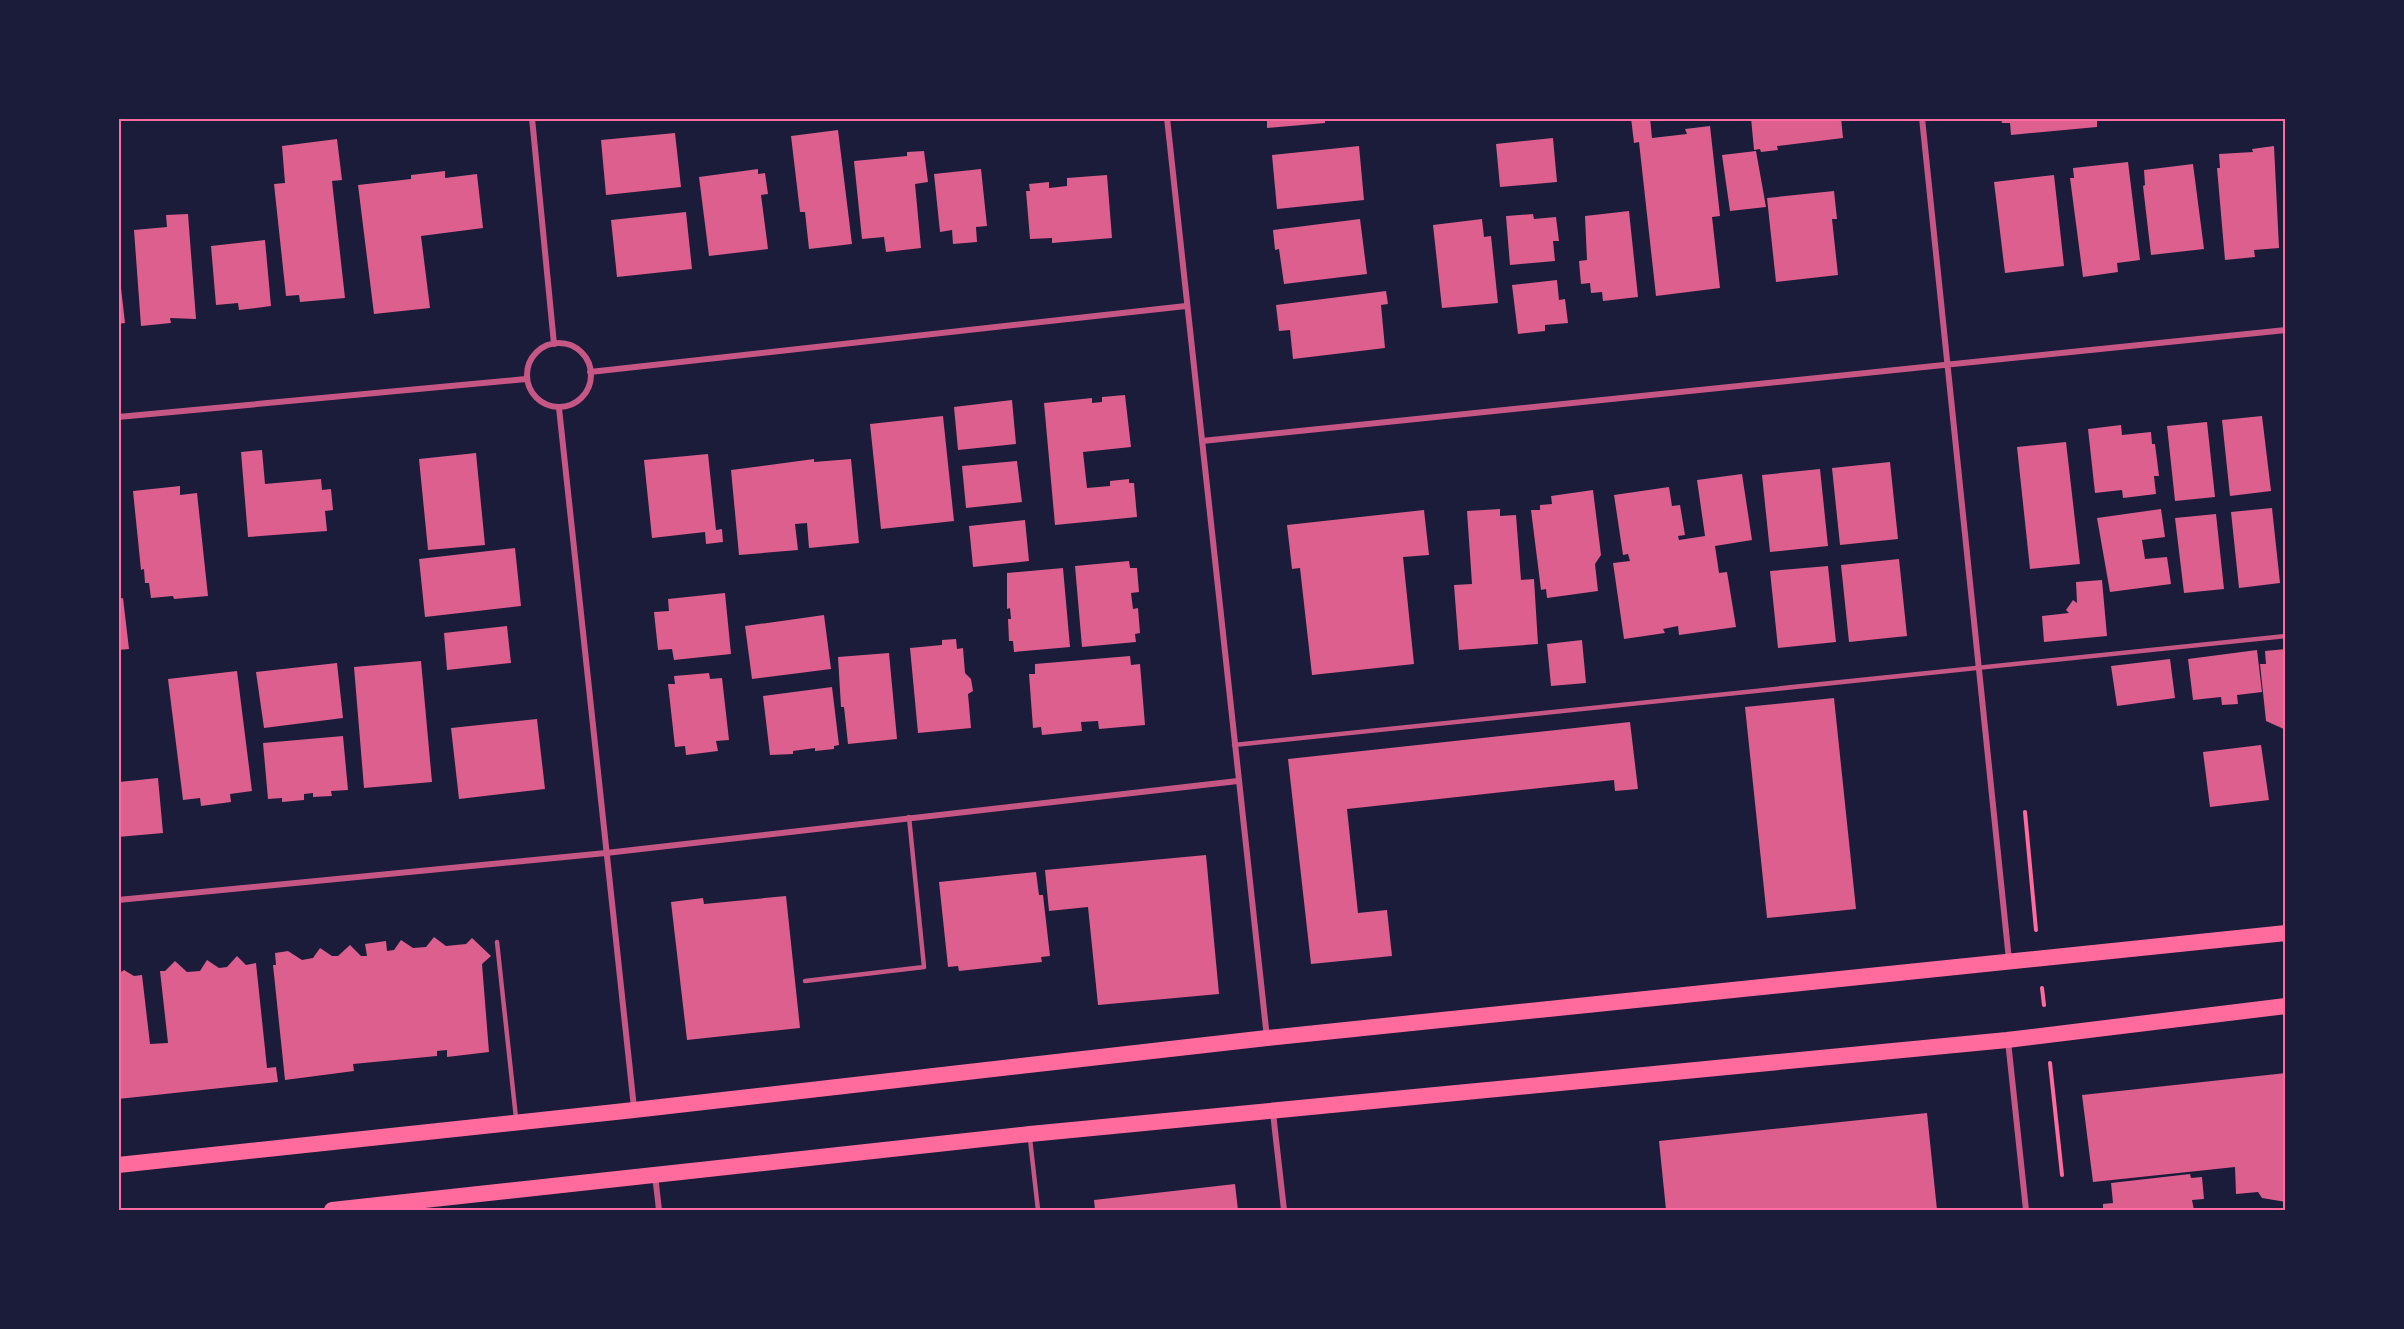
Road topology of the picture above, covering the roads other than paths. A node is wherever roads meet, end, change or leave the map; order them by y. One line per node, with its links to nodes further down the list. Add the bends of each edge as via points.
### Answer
1 (532, 118): 6 (street)
2 (1167, 118): 4 (street)
3 (1922, 118): 7 (street)
4 (1186, 306): 8 (street); 12 (street)
5 (2286, 330): 7 (street)
6 (554, 344): 8 (street, via 572,345 587,360); 9 (street, via 539,349 532,357)
7 (1948, 364): 12 (street); 14 (street)
8 (590, 372): 10 (street, via 588,389 582,398)
9 (526, 379): 10 (street, via 537,399); 11 (street)
10 (559, 408): 18 (street)
11 (118, 417)
12 (1202, 441): 15 (street)
13 (2286, 636): 14 (lane)
14 (1980, 667): 15 (lane); 22 (street)
15 (1234, 745): 16 (street)
16 (1238, 781): 17 (street); 25 (street)
17 (909, 817): 18 (street); 23 (lane, via 924,967)
18 (606, 853): 19 (street); 27 (street)
19 (118, 900)
20 (2286, 933): 22 (highway)
21 (497, 942): 29 (lane)
22 (2010, 961): 25 (highway)
23 (805, 981)
24 (2286, 1006): 26 (highway)
25 (1267, 1038): 27 (highway)
26 (2007, 1040): 28 (highway); 37 (street)
27 (634, 1110): 29 (highway)
28 (1273, 1110): 30 (highway); 36 (street)
29 (516, 1123): 31 (highway)
30 (1030, 1134): 32 (highway); 35 (lane)
31 (118, 1165)
32 (655, 1175): 33 (highway); 34 (street)
33 (332, 1210)
34 (659, 1210)
35 (1038, 1210)
36 (1284, 1210)
37 (2026, 1210)

